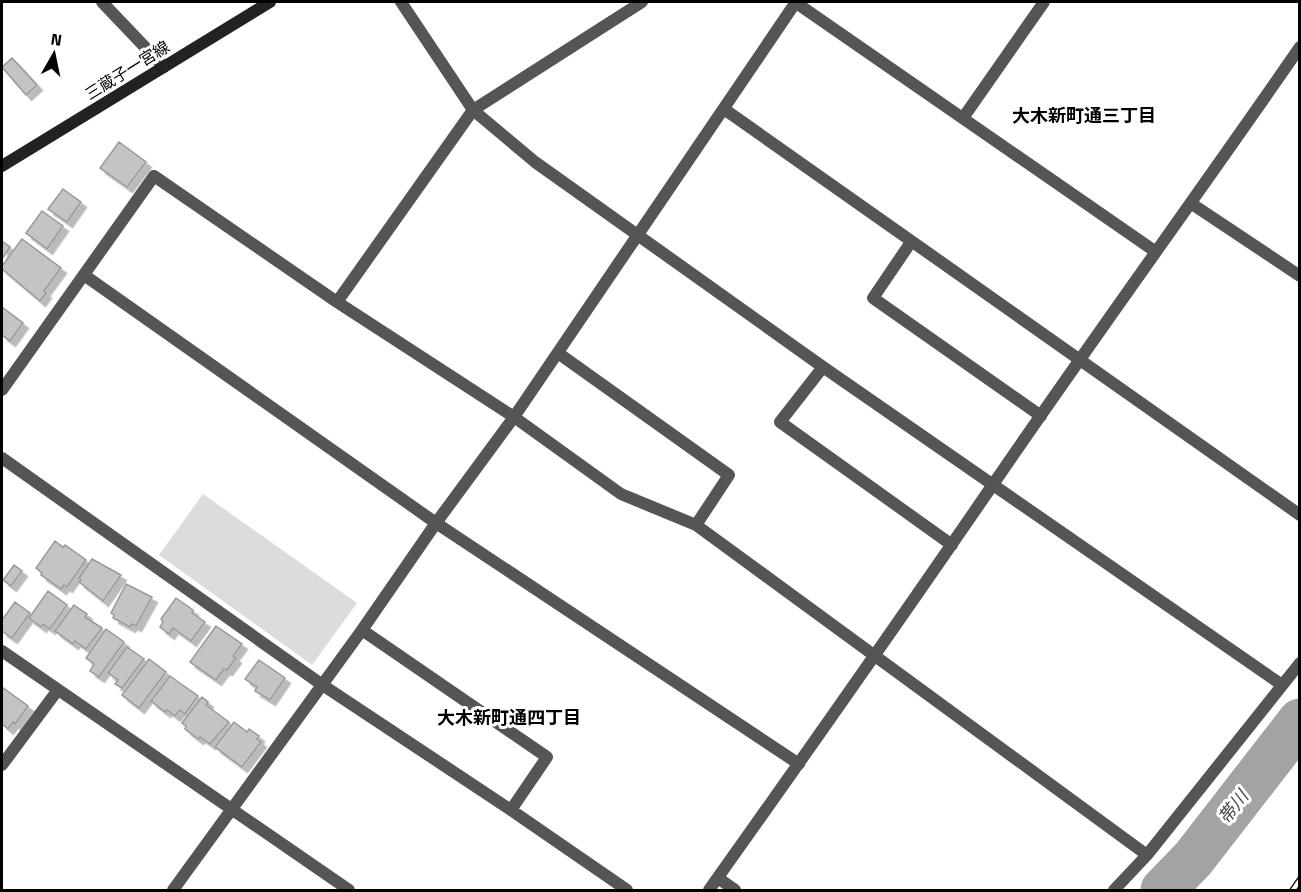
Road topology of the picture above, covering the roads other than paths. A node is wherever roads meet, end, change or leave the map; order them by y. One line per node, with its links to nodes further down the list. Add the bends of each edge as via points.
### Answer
1 (102, 2): 8 (street)
2 (270, 2): 8 (main road, 三蔵子一宮線)
3 (401, 2): 10 (street)
4 (642, 2): 10 (street)
5 (796, 2): 9 (street); 11 (street)
6 (1044, 2): 11 (street)
7 (1299, 47): 13 (street)
8 (164, 67): 12 (main road, 三蔵子一宮線)
9 (724, 109): 14 (street); 15 (street)
10 (473, 110): 14 (street, via 535,162); 19 (street)
11 (963, 118): 16 (street)
12 (2, 166)
13 (1192, 204): 16 (street); 18 (street)
14 (639, 235): 20 (street); 22 (street)
15 (911, 242): 21 (street); 24 (street, via 873,298)
16 (1156, 252): 21 (street)
17 (84, 275): 19 (street, via 154,176); 23 (street); 29 (street)
18 (1299, 276)
19 (337, 302): 25 (street)
20 (558, 353): 25 (street); 30 (street, via 729,475)
21 (1079, 361): 24 (street); 28 (street)
22 (824, 367): 27 (street); 31 (street, via 780,422)
23 (2, 390)
24 (1041, 416): 27 (street)
25 (514, 417): 29 (street); 30 (street, via 621,494)
26 (2, 458): 36 (street)
27 (993, 484): 31 (street); 37 (street)
28 (1299, 515)
29 (436, 523): 32 (street); 39 (street)
30 (696, 525): 34 (street)
31 (952, 545): 34 (street)
32 (362, 630): 36 (street); 42 (street, via 548,757)
33 (2, 651): 38 (street)
34 (874, 657): 39 (street); 43 (street)
35 (1299, 663): 37 (street)
36 (321, 684): 41 (street); 42 (street)
37 (1282, 685): 43 (street)
38 (57, 691): 40 (street); 41 (street)
39 (800, 764): 44 (street)
40 (2, 765)
41 (232, 810): 45 (street); 46 (street)
42 (511, 810): 47 (street)
43 (1147, 855): 50 (street)
44 (718, 878): 48 (street); 49 (street)
45 (173, 891)
46 (349, 891)
47 (627, 891)
48 (710, 891)
49 (735, 891)
50 (1114, 891)

